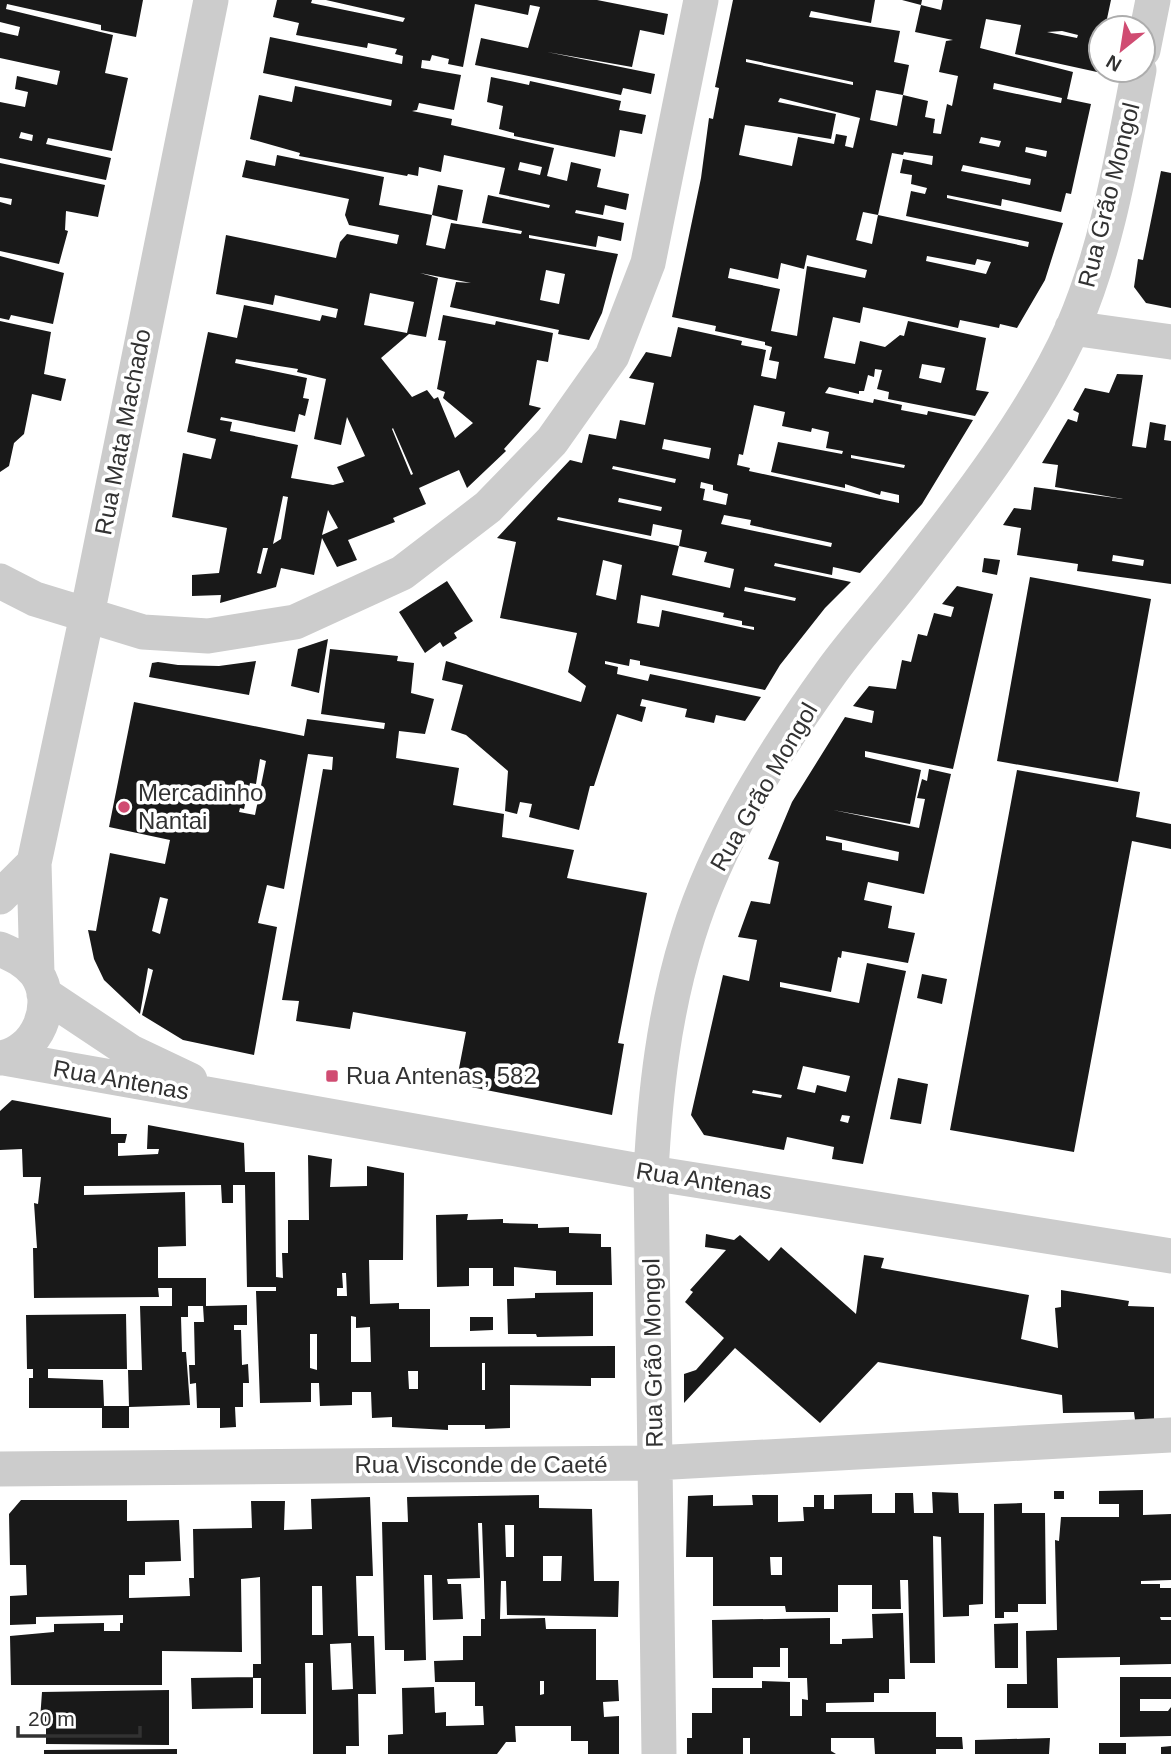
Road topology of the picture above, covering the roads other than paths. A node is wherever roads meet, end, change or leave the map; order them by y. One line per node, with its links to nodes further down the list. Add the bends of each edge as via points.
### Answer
1 (211, 0): 7 (street, Rua Mata Machado)
2 (701, 0): 7 (street, via 648,263 612,356 552,441 488,507 402,573 295,622 208,636 143,632)
3 (1136, 84): 4 (street, Rua Grão Mongol, via 1113,201)
4 (1072, 328): 5 (street); 14 (street, Rua Grão Mongol, via 989,466 833,670 723,849 688,934 665,1024)
5 (1171, 342)
6 (0, 581): 7 (street, via 35,599)
7 (87, 615): 8 (street, Rua Mata Machado)
8 (33, 863): 9 (street); 11 (street, Rua Mata Machado)
9 (0, 897)
10 (0, 949): 11 (street, Rua Antenas, via 21,958)
11 (40, 984): 12 (street, Rua Mata Machado, via 45,1013 38,1031 25,1048); 13 (street, Rua Antenas, via 131,1052)
12 (2, 1058): 13 (street, Rua Antenas)
13 (238, 1101): 14 (street, Rua Antenas)
14 (650, 1173): 15 (street, Rua Antenas); 17 (street, Rua Grão Mongol)
15 (1171, 1256)
16 (1171, 1435): 17 (street, Rua Visconde de Caeté)
17 (654, 1463): 18 (street, Rua Visconde de Caeté); 19 (street, Rua Grão Mongol)
18 (0, 1469)
19 (659, 1754)

